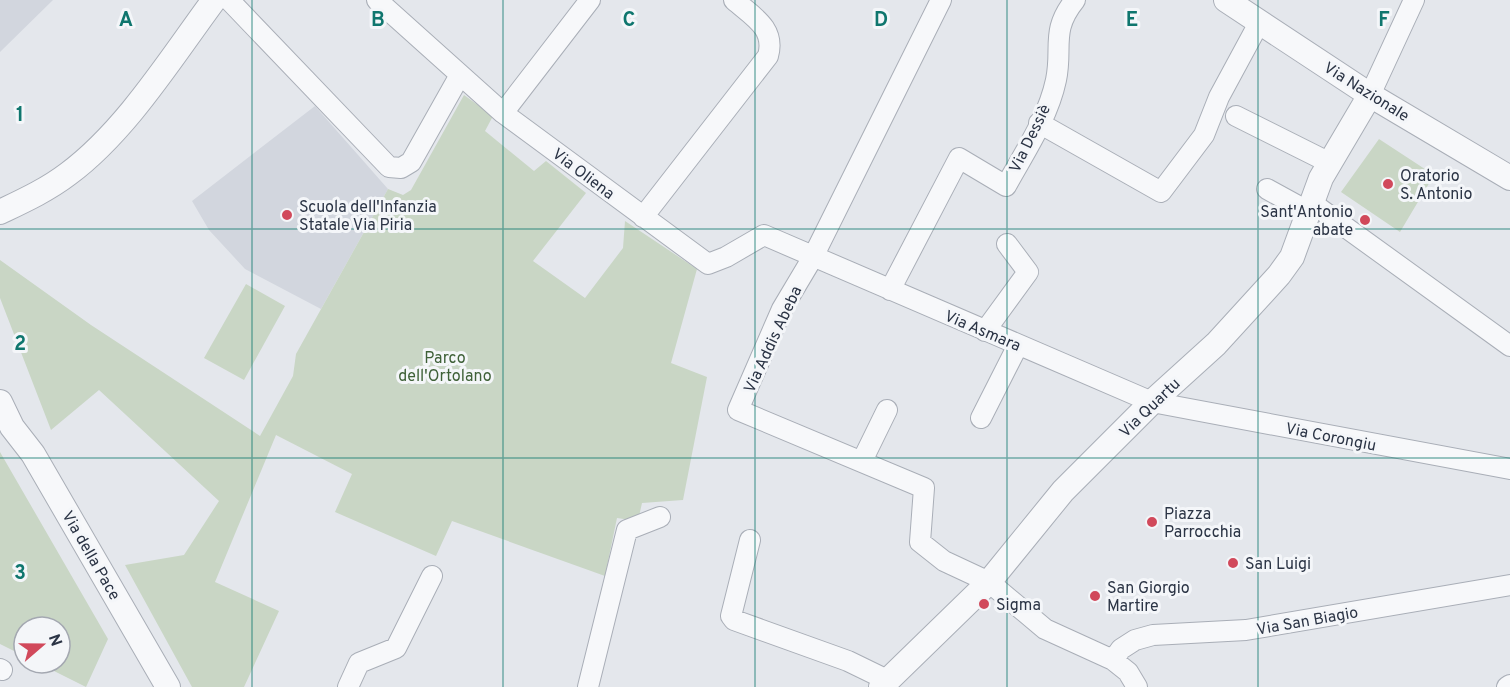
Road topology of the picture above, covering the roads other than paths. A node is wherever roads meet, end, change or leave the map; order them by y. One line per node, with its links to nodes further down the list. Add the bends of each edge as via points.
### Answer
1 (214, 0): 20 (street, via 113,134 69,174)
2 (229, 0): 11 (street, via 384,164 395,169 411,162)
3 (377, 0): 11 (street, Via Oliena)
4 (590, 0): 13 (street)
5 (734, 0): 21 (street, via 767,30 768,56)
6 (940, 0): 23 (street, Via Addis Abeba)
7 (1075, 0): 15 (street, Via Dessiè, via 1063,15 1056,79)
8 (1226, 0): 10 (street, Via Nazionale)
9 (1414, 0): 12 (street)
10 (1259, 23): 12 (street, Via Nazionale); 15 (street, via 1218,97 1204,135 1161,192)
11 (460, 75): 13 (street, Via Oliena)
12 (1370, 95): 16 (street, Via Quartu); 17 (street, Via Nazionale)
13 (503, 113): 21 (street, Via Oliena)
14 (1236, 116): 16 (street)
15 (1039, 123): 24 (street, Via Dessiè, via 1006,186 959,158)
16 (1330, 163): 19 (street, Via Quartu)
17 (1510, 178)
18 (1267, 189): 19 (street)
19 (1311, 208): 27 (street); 29 (street, Via Quartu, via 1292,257 1279,275 1216,344)
20 (0, 212)
21 (643, 217): 23 (street, Via Oliena, via 708,264 764,235)
22 (1007, 244): 25 (street, via 1028,272)
23 (813, 257): 24 (street, Via Asmara); 33 (street, Via Addis Abeba, via 782,309 738,411)
24 (890, 290): 25 (street, Via Asmara)
25 (985, 331): 26 (street, Via Asmara)
26 (1018, 345): 29 (street, Via Asmara); 31 (street)
27 (1510, 346)
28 (0, 402): 32 (street, Via della Pace)
29 (1152, 402): 34 (street, Via Corongiu); 38 (street, Via Quartu, via 1063,491)
30 (887, 410): 33 (street)
31 (981, 418)
32 (6, 422): 42 (street, Via della Pace, via 33,454)
33 (862, 461): 38 (street, Via Addis Abeba, via 924,488 920,542 944,561)
34 (1510, 469)
35 (660, 517): 44 (street, via 627,530)
36 (750, 540): 41 (street, via 731,616 734,620 848,661)
37 (432, 576): 43 (street, via 396,648 359,663)
38 (989, 582): 40 (street, via 1046,628); 41 (street, Via Quartu)
39 (1510, 584): 40 (street, Via San Biagio, via 1246,630 1152,635 1135,640)
40 (1113, 660): 45 (street, via 1128,672)
41 (884, 683)
42 (168, 687)
43 (348, 687)
44 (588, 687)
45 (1137, 687)

